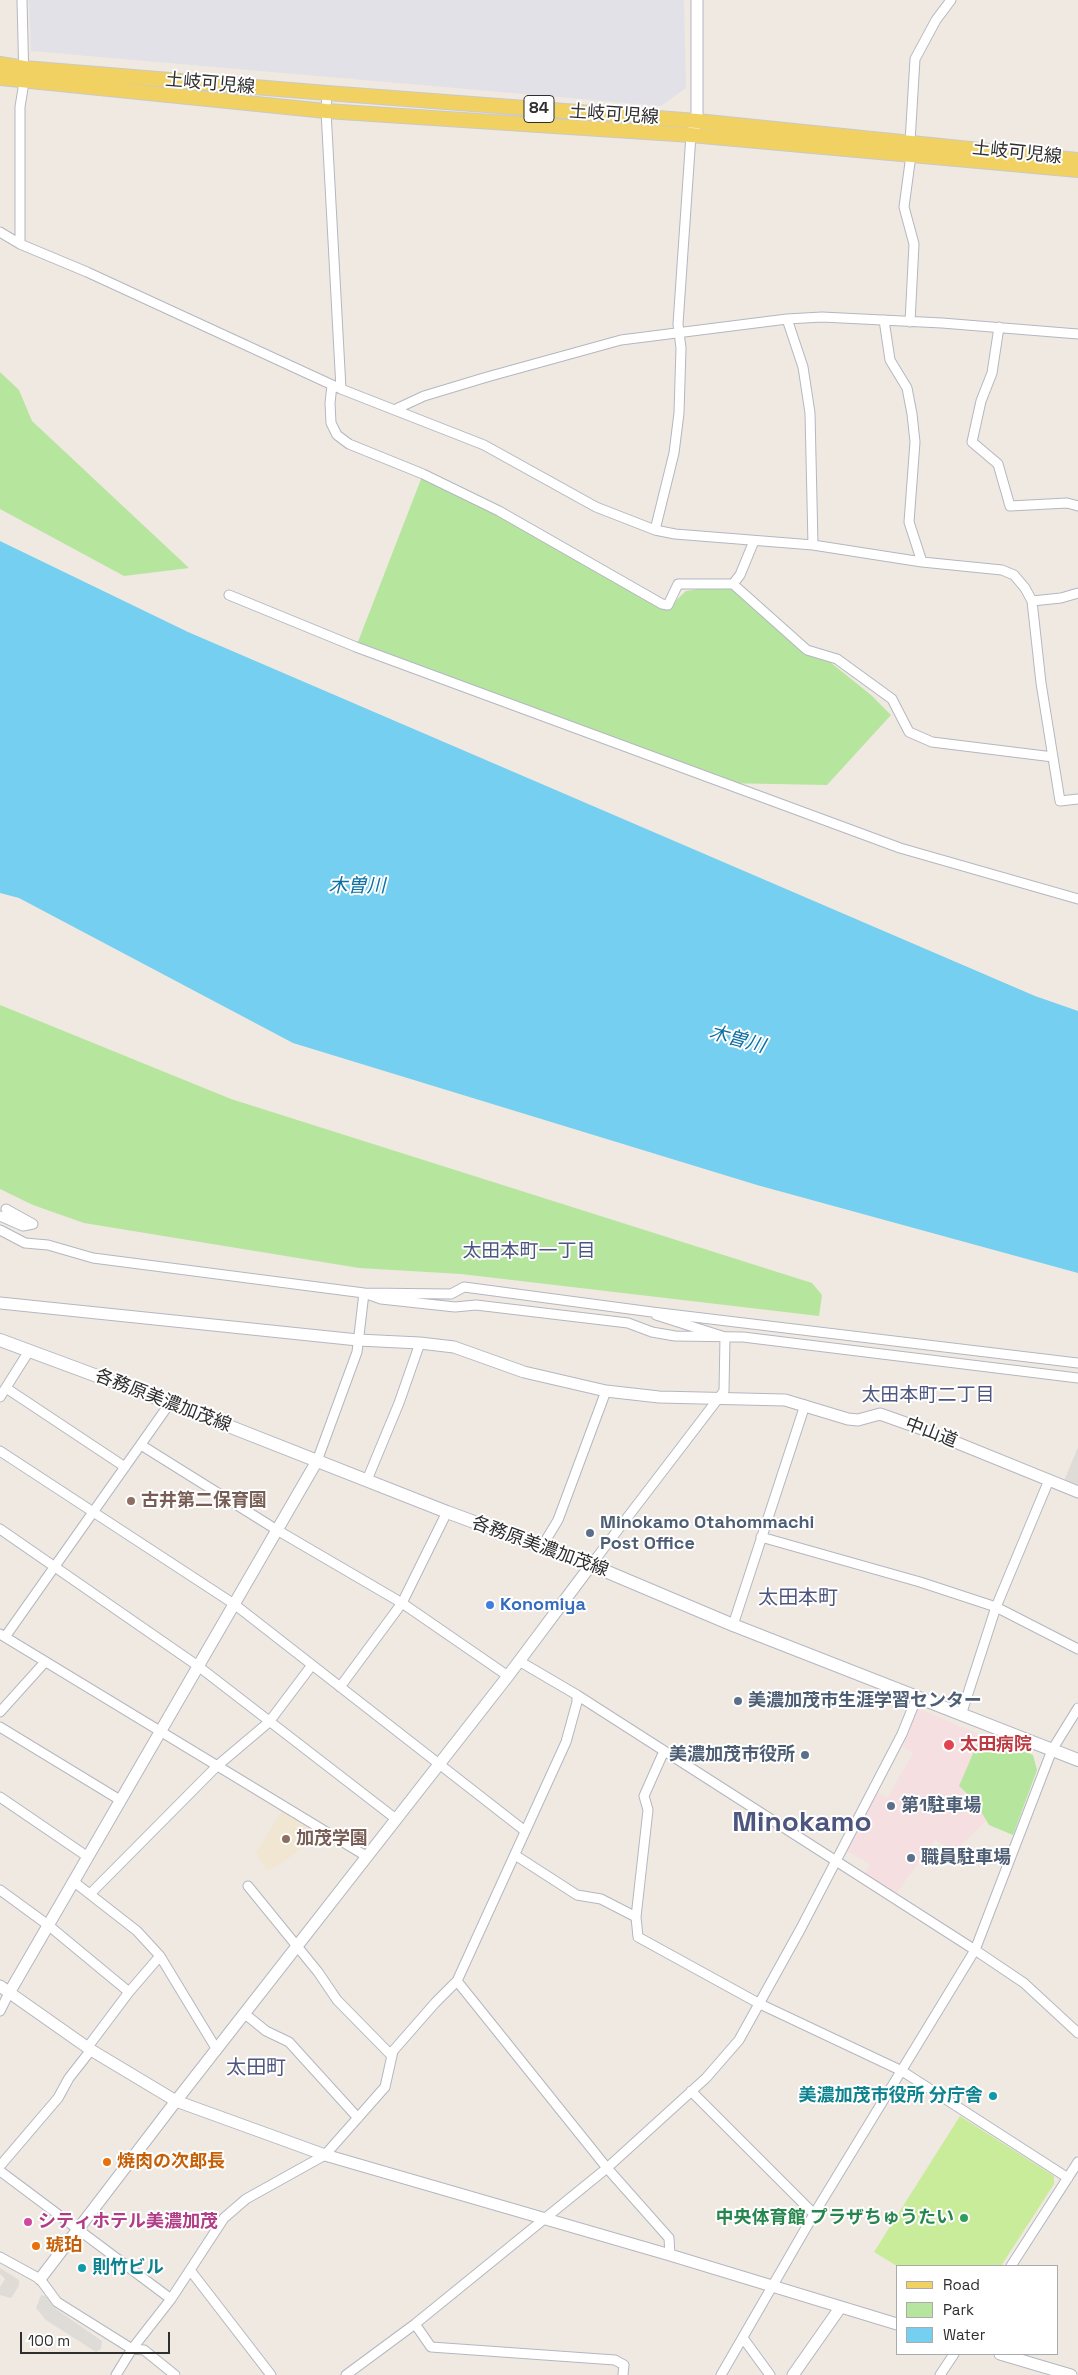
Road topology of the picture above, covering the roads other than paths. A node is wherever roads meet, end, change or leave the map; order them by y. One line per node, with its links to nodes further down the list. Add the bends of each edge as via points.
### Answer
1 (22, 0): 5 (street)
2 (697, 0): 9 (street)
3 (951, 0): 11 (street, via 936,20 916,58)
4 (0, 64): 5 (main road, 土岐可児線 / 84)
5 (24, 75): 6 (main road, 土岐可児線 / 84); 7 (main road, 土岐可児線 / 84); 8 (main road, 土岐可児線 / 84); 15 (street, via 20,107)
6 (0, 78)
7 (327, 93): 8 (street); 9 (main road, 土岐可児線 / 84)
8 (326, 111): 10 (main road, 土岐可児線 / 84); 23 (street)
9 (697, 121): 10 (street); 11 (main road, 土岐可児線 / 84)
10 (692, 135): 11 (main road, 土岐可児線 / 84); 20 (street, via 678,324)
11 (910, 149): 12 (main road, 土岐可児線 / 84); 13 (main road, 土岐可児線 / 84); 18 (street, via 904,207 914,244)
12 (1078, 160)
13 (1078, 170)
14 (0, 232): 15 (street)
15 (20, 244): 22 (street)
16 (786, 320): 17 (street, via 822,317); 20 (street); 28 (street, via 802,367 810,413)
17 (884, 320): 18 (street); 29 (street, via 890,360 907,388 912,414 915,442 909,522)
18 (910, 322): 19 (street)
19 (999, 327): 21 (street); 25 (street, via 992,373 981,401 972,442 998,464 1010,506 1067,503)
20 (680, 333): 24 (street, via 621,340 424,396); 26 (street, via 680,404 676,443)
21 (1078, 334)
22 (332, 385): 23 (street); 30 (street, via 331,423 337,435 349,444 423,474 499,511 662,604 668,605 678,584)
23 (342, 389): 24 (street)
24 (396, 409): 26 (street, via 484,445 596,507)
25 (1078, 506)
26 (655, 530): 27 (street)
27 (754, 540): 28 (street); 30 (street)
28 (813, 545): 29 (street)
29 (922, 562): 33 (street, via 1002,570 1014,575)
30 (733, 584): 34 (street, via 807,650 837,658 892,699 909,732 932,742)
31 (1078, 593): 33 (street)
32 (229, 594): 36 (street, via 356,648 900,848)
33 (1032, 601): 34 (street)
34 (1052, 757): 35 (street, via 1060,801)
35 (1078, 799)
36 (1078, 899)
37 (6, 1209): 38 (street, via 33,1224 23,1226)
38 (0, 1216)
39 (0, 1230): 40 (street, via 25,1243 48,1245 93,1258)
40 (364, 1293): 42 (street, via 451,1294 464,1287); 43 (street, via 381,1299 455,1307 476,1305 628,1323 675,1336); 45 (street)
41 (0, 1303): 45 (street, 中山道)
42 (652, 1312): 43 (street, via 658,1317); 48 (street)
43 (725, 1337): 49 (street, via 743,1336); 53 (street, via 724,1392)
44 (0, 1340): 47 (main road, 各務原美濃加茂線)
45 (358, 1340): 46 (street, 中山道); 58 (street, via 357,1352)
46 (420, 1343): 51 (street, 中山道, via 454,1347 524,1372); 60 (street, via 400,1403)
47 (29, 1351): 50 (street); 54 (main road, 各務原美濃加茂線)
48 (1078, 1363)
49 (1078, 1378)
50 (6, 1388): 52 (street); 59 (street)
51 (606, 1391): 53 (street, 中山道, via 659,1397); 68 (street, via 558,1520)
52 (0, 1397)
53 (720, 1398): 55 (street, 中山道, via 769,1399); 69 (street)
54 (170, 1403): 56 (street); 58 (main road, 各務原美濃加茂線)
55 (805, 1405): 61 (street, 中山道, via 848,1419 874,1414 887,1416); 67 (street)
56 (141, 1444): 59 (street); 66 (street)
57 (0, 1451): 63 (street)
58 (317, 1461): 60 (main road, 各務原美濃加茂線); 66 (street)
59 (125, 1467): 63 (street)
60 (367, 1480): 64 (main road, 各務原美濃加茂線)
61 (1049, 1480): 62 (street, 中山道); 73 (street)
62 (1078, 1492)
63 (94, 1511): 70 (street); 72 (street)
64 (447, 1512): 68 (main road, 各務原美濃加茂線); 71 (street)
65 (0, 1529): 70 (street)
66 (277, 1530): 71 (street); 72 (street)
67 (761, 1537): 73 (street); 74 (street)
68 (541, 1548): 69 (main road, 各務原美濃加茂線)
69 (591, 1565): 74 (main road, 各務原美濃加茂線); 77 (street)
70 (54, 1567): 75 (street); 80 (street)
71 (402, 1603): 81 (street); 82 (street)
72 (234, 1604): 79 (street); 80 (street)
73 (996, 1607): 76 (street); 87 (street)
74 (733, 1625): 84 (main road, 各務原美濃加茂線)
75 (3, 1636): 78 (street)
76 (1078, 1649)
77 (519, 1661): 81 (street); 83 (street)
78 (46, 1662): 86 (street); 90 (street)
79 (312, 1665): 82 (street); 88 (street)
80 (198, 1666): 88 (street); 90 (street)
81 (508, 1676): 94 (street)
82 (340, 1687): 94 (street)
83 (577, 1695): 92 (street); 99 (street, via 566,1742)
84 (917, 1697): 87 (main road, 各務原美濃加茂線); 103 (street, via 902,1734)
85 (1078, 1708): 91 (street)
86 (0, 1712)
87 (961, 1715): 91 (main road, 各務原美濃加茂線)
88 (269, 1722): 95 (street); 98 (street)
89 (0, 1727): 97 (street)
90 (160, 1731): 95 (street); 97 (street)
91 (1052, 1750): 93 (main road, 各務原美濃加茂線); 111 (street)
92 (664, 1751): 103 (street); 108 (street, via 644,1796 648,1810)
93 (1078, 1760)
94 (438, 1765): 98 (street); 99 (street)
95 (217, 1766): 101 (street); 107 (street)
96 (0, 1797): 102 (street)
97 (120, 1800): 102 (street)
98 (396, 1819): 101 (street)
99 (525, 1831): 100 (street)
100 (515, 1855): 108 (street, via 577,1895 601,1899); 113 (street)
101 (366, 1856): 110 (street)
102 (88, 1857): 104 (street)
103 (835, 1861): 111 (street); 116 (street)
104 (73, 1881): 107 (street); 109 (street)
105 (248, 1886): 110 (street)
106 (0, 1890): 109 (street)
107 (91, 1893): 112 (street, via 137,1931)
108 (636, 1917): 116 (street, via 638,1937)
109 (48, 1925): 114 (street); 115 (street)
110 (296, 1947): 118 (street); 122 (street, via 337,2000)
111 (975, 1950): 119 (street, via 1024,1983); 123 (street)
112 (160, 1956): 115 (street); 121 (street)
113 (457, 1981): 122 (street, via 393,2051); 130 (street)
114 (5, 1989): 117 (street); 120 (street)
115 (129, 1992): 120 (street)
116 (760, 2004): 123 (street); 124 (street, via 739,2040)
117 (0, 2010)
118 (245, 2014): 121 (street); 126 (street, via 266,2031 289,2042)
119 (1078, 2033)
120 (89, 2049): 125 (street); 129 (street, via 58,2098)
121 (217, 2050): 125 (street)
122 (392, 2056): 126 (street, via 385,2088)
123 (902, 2071): 132 (street); 133 (street)
124 (691, 2091): 130 (street); 133 (street)
125 (176, 2101): 127 (street); 135 (street)
126 (358, 2118): 127 (street)
127 (325, 2155): 134 (street); 139 (street, via 246,2199 224,2218)
128 (1078, 2162): 132 (street)
129 (0, 2166)
130 (607, 2168): 134 (street); 136 (street, via 670,2238)
131 (0, 2171): 135 (street)
132 (1068, 2178): 138 (street)
133 (814, 2214): 141 (street)
134 (544, 2220): 136 (street); 144 (street)
135 (78, 2230): 140 (street); 142 (street)
136 (670, 2255): 141 (street)
137 (0, 2257): 140 (street)
138 (1012, 2265)
139 (190, 2270): 142 (street); 152 (street)
140 (40, 2279): 147 (street, via 57,2302)
141 (772, 2286): 143 (street); 146 (street)
142 (171, 2299): 147 (street)
143 (840, 2308): 145 (street); 157 (street)
144 (415, 2324): 153 (street); 154 (street, via 431,2347 615,2360 624,2365)
145 (896, 2324)
146 (743, 2338): 155 (street); 156 (street)
147 (132, 2349): 150 (street); 151 (street, via 144,2350)
148 (953, 2355): 158 (street)
149 (1003, 2355): 159 (street)
150 (116, 2375)
151 (176, 2375)
152 (271, 2375)
153 (346, 2375)
154 (623, 2375)
155 (721, 2375)
156 (770, 2375)
157 (793, 2375)
158 (940, 2375)
159 (1072, 2375)

